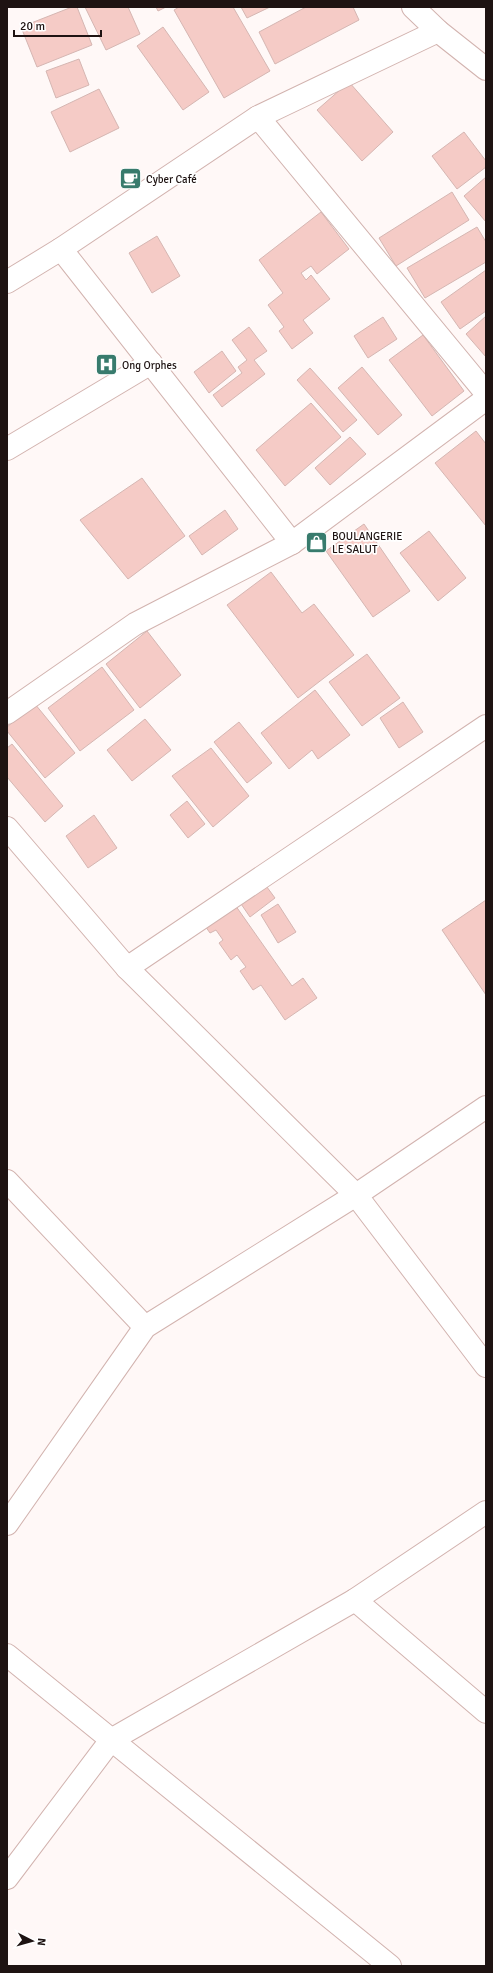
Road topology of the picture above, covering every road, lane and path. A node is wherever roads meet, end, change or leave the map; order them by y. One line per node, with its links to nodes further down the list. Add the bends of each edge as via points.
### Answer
1 (414, 7): 2 (street)
2 (438, 31): 3 (street); 4 (street)
3 (486, 69)
4 (258, 117): 5 (street); 8 (street)
5 (61, 249): 6 (street); 7 (street)
6 (7, 282)
7 (151, 363): 10 (street); 11 (street)
8 (486, 393)
9 (486, 399): 11 (street)
10 (7, 449)
11 (292, 543): 12 (street, via 135,624)
12 (7, 714)
13 (486, 726): 15 (street)
14 (7, 828): 15 (street)
15 (128, 968): 18 (street)
16 (486, 1107): 18 (street)
17 (7, 1181): 19 (street)
18 (356, 1195): 19 (street); 20 (street)
19 (145, 1327): 22 (street)
20 (486, 1366)
21 (486, 1512): 23 (street)
22 (7, 1524)
23 (355, 1600): 25 (street); 26 (street)
24 (7, 1655): 26 (street)
25 (486, 1712)
26 (111, 1740): 27 (street); 28 (street)
27 (7, 1878)
28 (390, 1966)

